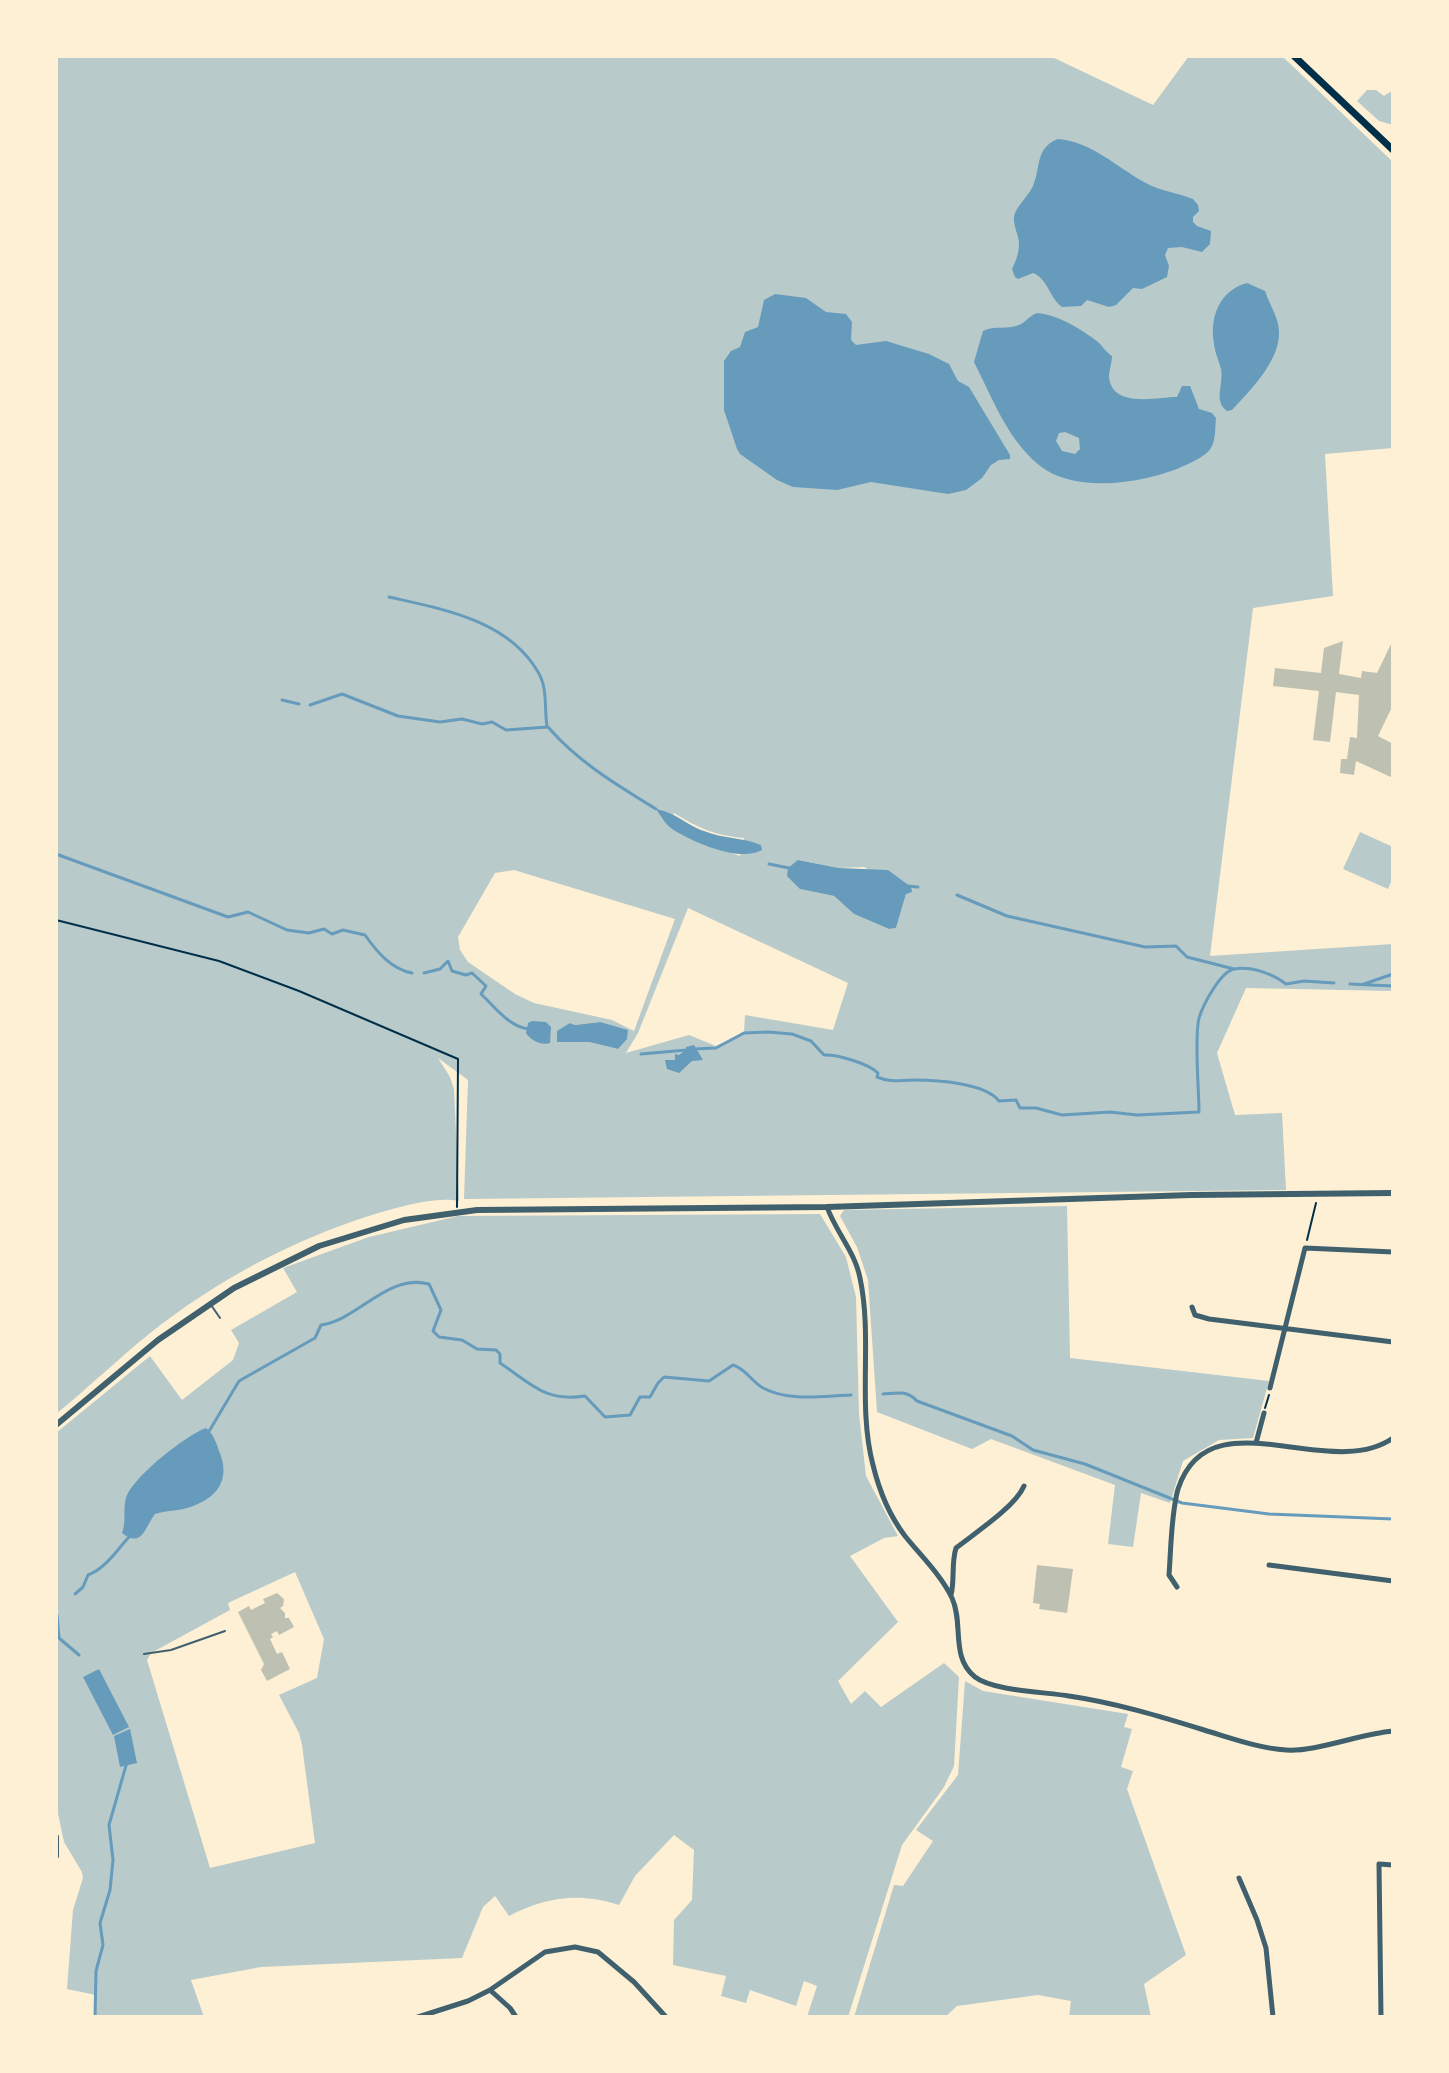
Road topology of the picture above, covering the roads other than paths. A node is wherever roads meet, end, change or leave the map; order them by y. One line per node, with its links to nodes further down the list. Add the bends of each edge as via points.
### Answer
1 (1298, 57): 2 (main road)
2 (1393, 150)
3 (1393, 1193): 4 (street)
4 (827, 1207): 6 (street, via 457,1211 404,1220 319,1246); 20 (street, via 860,1275 868,1437 879,1485 902,1532)
5 (1393, 1252): 9 (street, via 1305,1248)
6 (210, 1304): 8 (lane); 13 (street)
7 (1192, 1307): 9 (street, via 1195,1315 1209,1319)
8 (220, 1318)
9 (1284, 1328): 10 (street); 11 (street)
10 (1393, 1342)
11 (1270, 1388)
12 (1264, 1413): 15 (street)
13 (56, 1425)
14 (1393, 1438): 15 (street, via 1362,1452 1338,1453)
15 (1256, 1443): 19 (street, via 1211,1448 1190,1464 1176,1504 1169,1575)
16 (1024, 1486): 20 (street, via 1012,1505 956,1548)
17 (1269, 1565): 18 (street)
18 (1393, 1581)
19 (1177, 1587)
20 (951, 1596): 23 (street, via 964,1666 980,1681 1095,1700 1271,1748 1299,1749)
21 (225, 1631): 22 (lane)
22 (144, 1654)
23 (1393, 1731)
24 (56, 1837): 25 (street)
25 (56, 1856)
26 (1393, 1865): 33 (street, via 1379,1864)
27 (1239, 1878): 32 (street, via 1266,1948)
28 (490, 1990): 29 (street); 30 (street); 31 (street, via 545,1952 575,1947 598,1952)
29 (418, 2017)
30 (516, 2017)
31 (666, 2017)
32 (1273, 2017)
33 (1381, 2017)

